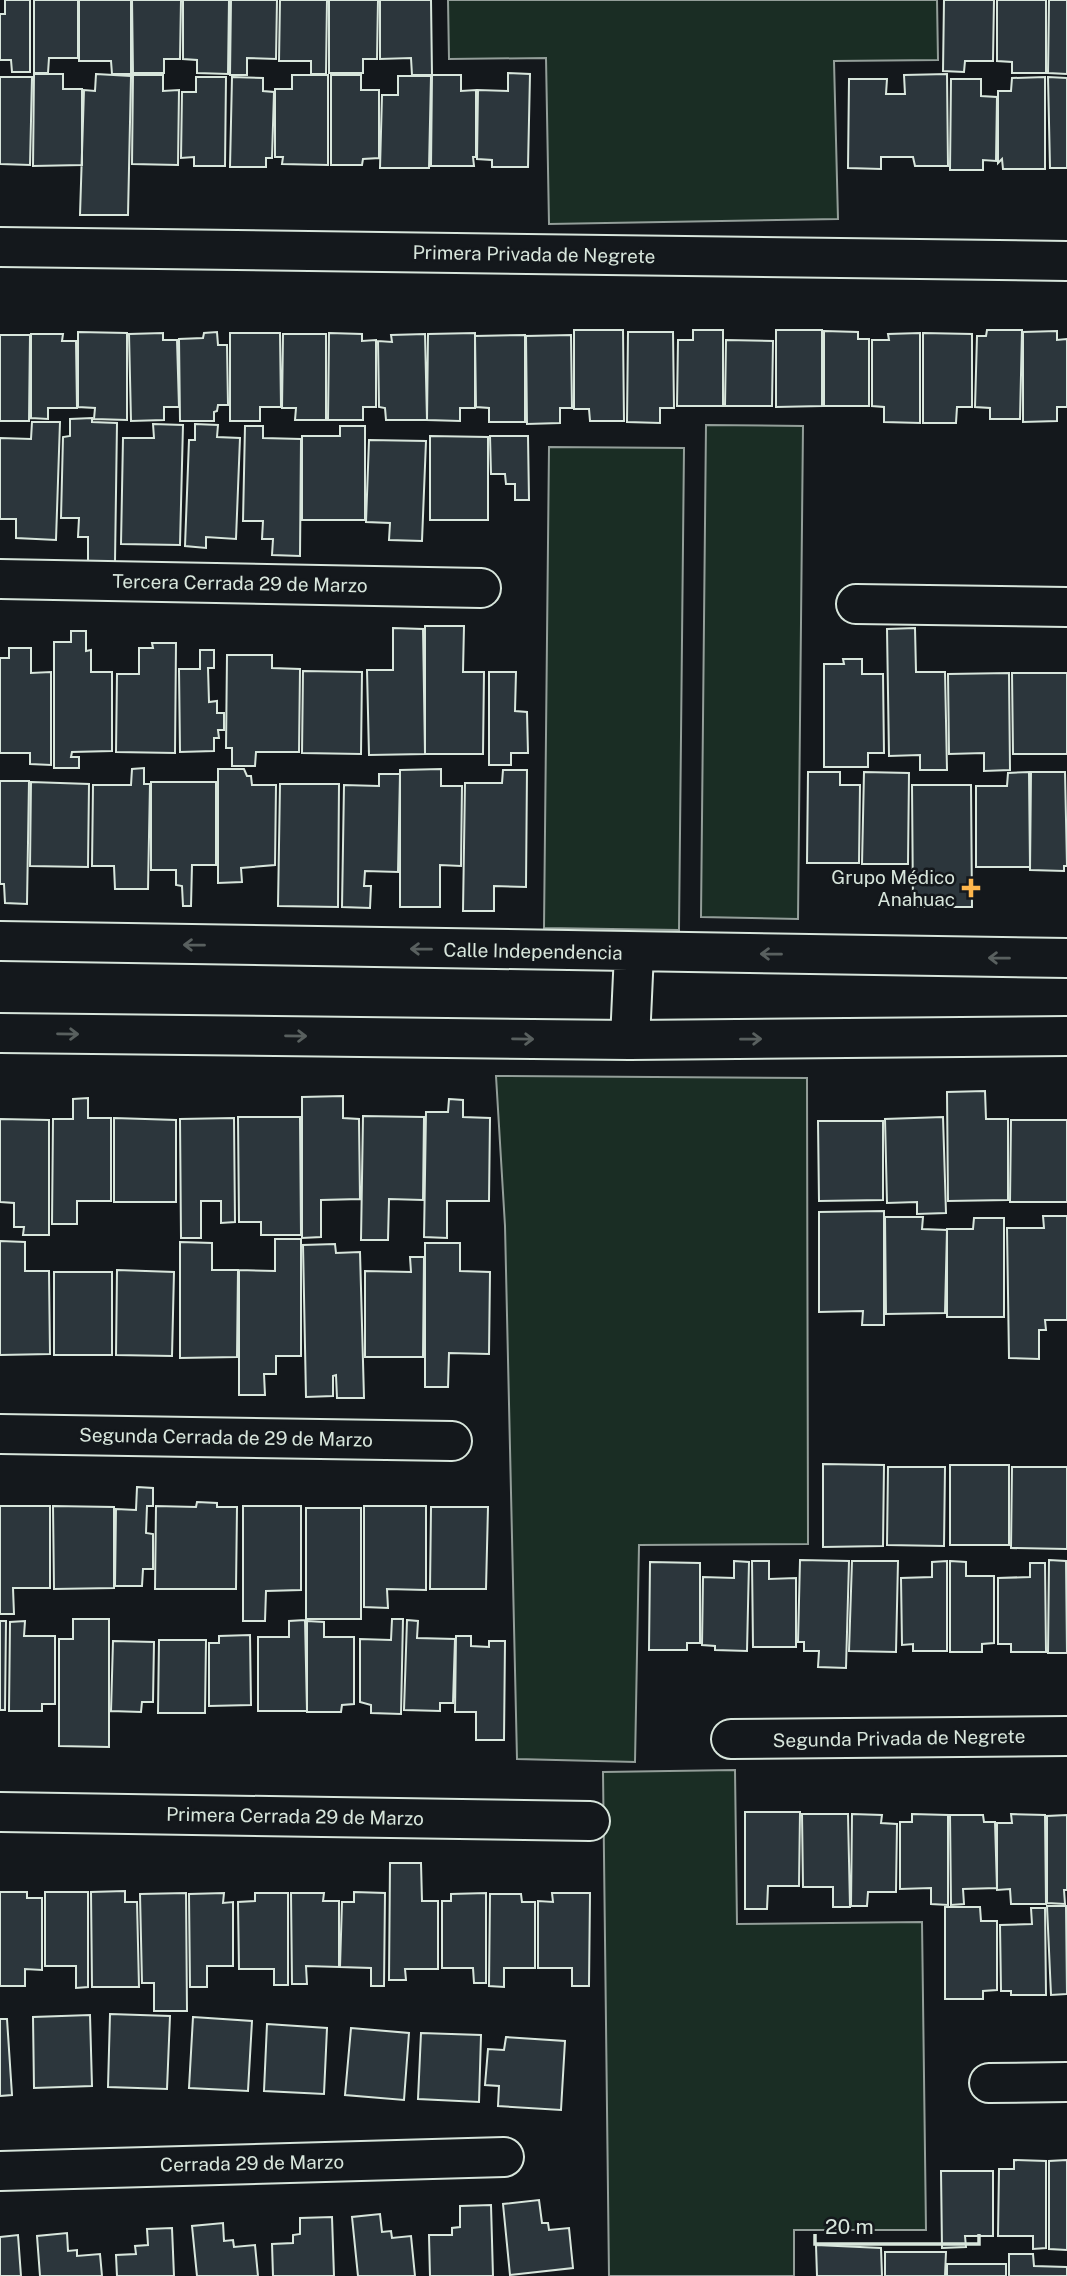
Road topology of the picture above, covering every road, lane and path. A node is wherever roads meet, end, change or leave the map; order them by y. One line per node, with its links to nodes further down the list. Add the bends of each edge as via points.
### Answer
1 (0, 247): 2 (street, Primera Privada de Negrete)
2 (1067, 261)
3 (0, 579): 4 (street, Tercera Cerrada 29 de Marzo)
4 (481, 588)
5 (856, 604): 6 (street)
6 (1067, 607)
7 (0, 941): 8 (street, Calle Independencia, one-way to 7)
8 (634, 953): 9 (street, Calle Independencia, one-way to 8); 12 (street)
9 (1067, 958)
10 (0, 1033): 12 (street, one-way to 12)
11 (1067, 1036): 12 (street, one-way to 11)
12 (630, 1040)
13 (0, 1434): 14 (street, Segunda Cerrada de 29 de Marzo)
14 (452, 1441)
15 (1067, 1736): 16 (street, Segunda Privada de Negrete)
16 (731, 1740)
17 (0, 1812): 18 (street, Primera Cerrada 29 de Marzo)
18 (590, 1821)
19 (989, 2082): 20 (street)
20 (1067, 2082)
21 (504, 2157): 22 (street, Cerrada 29 de Marzo)
22 (0, 2171)

